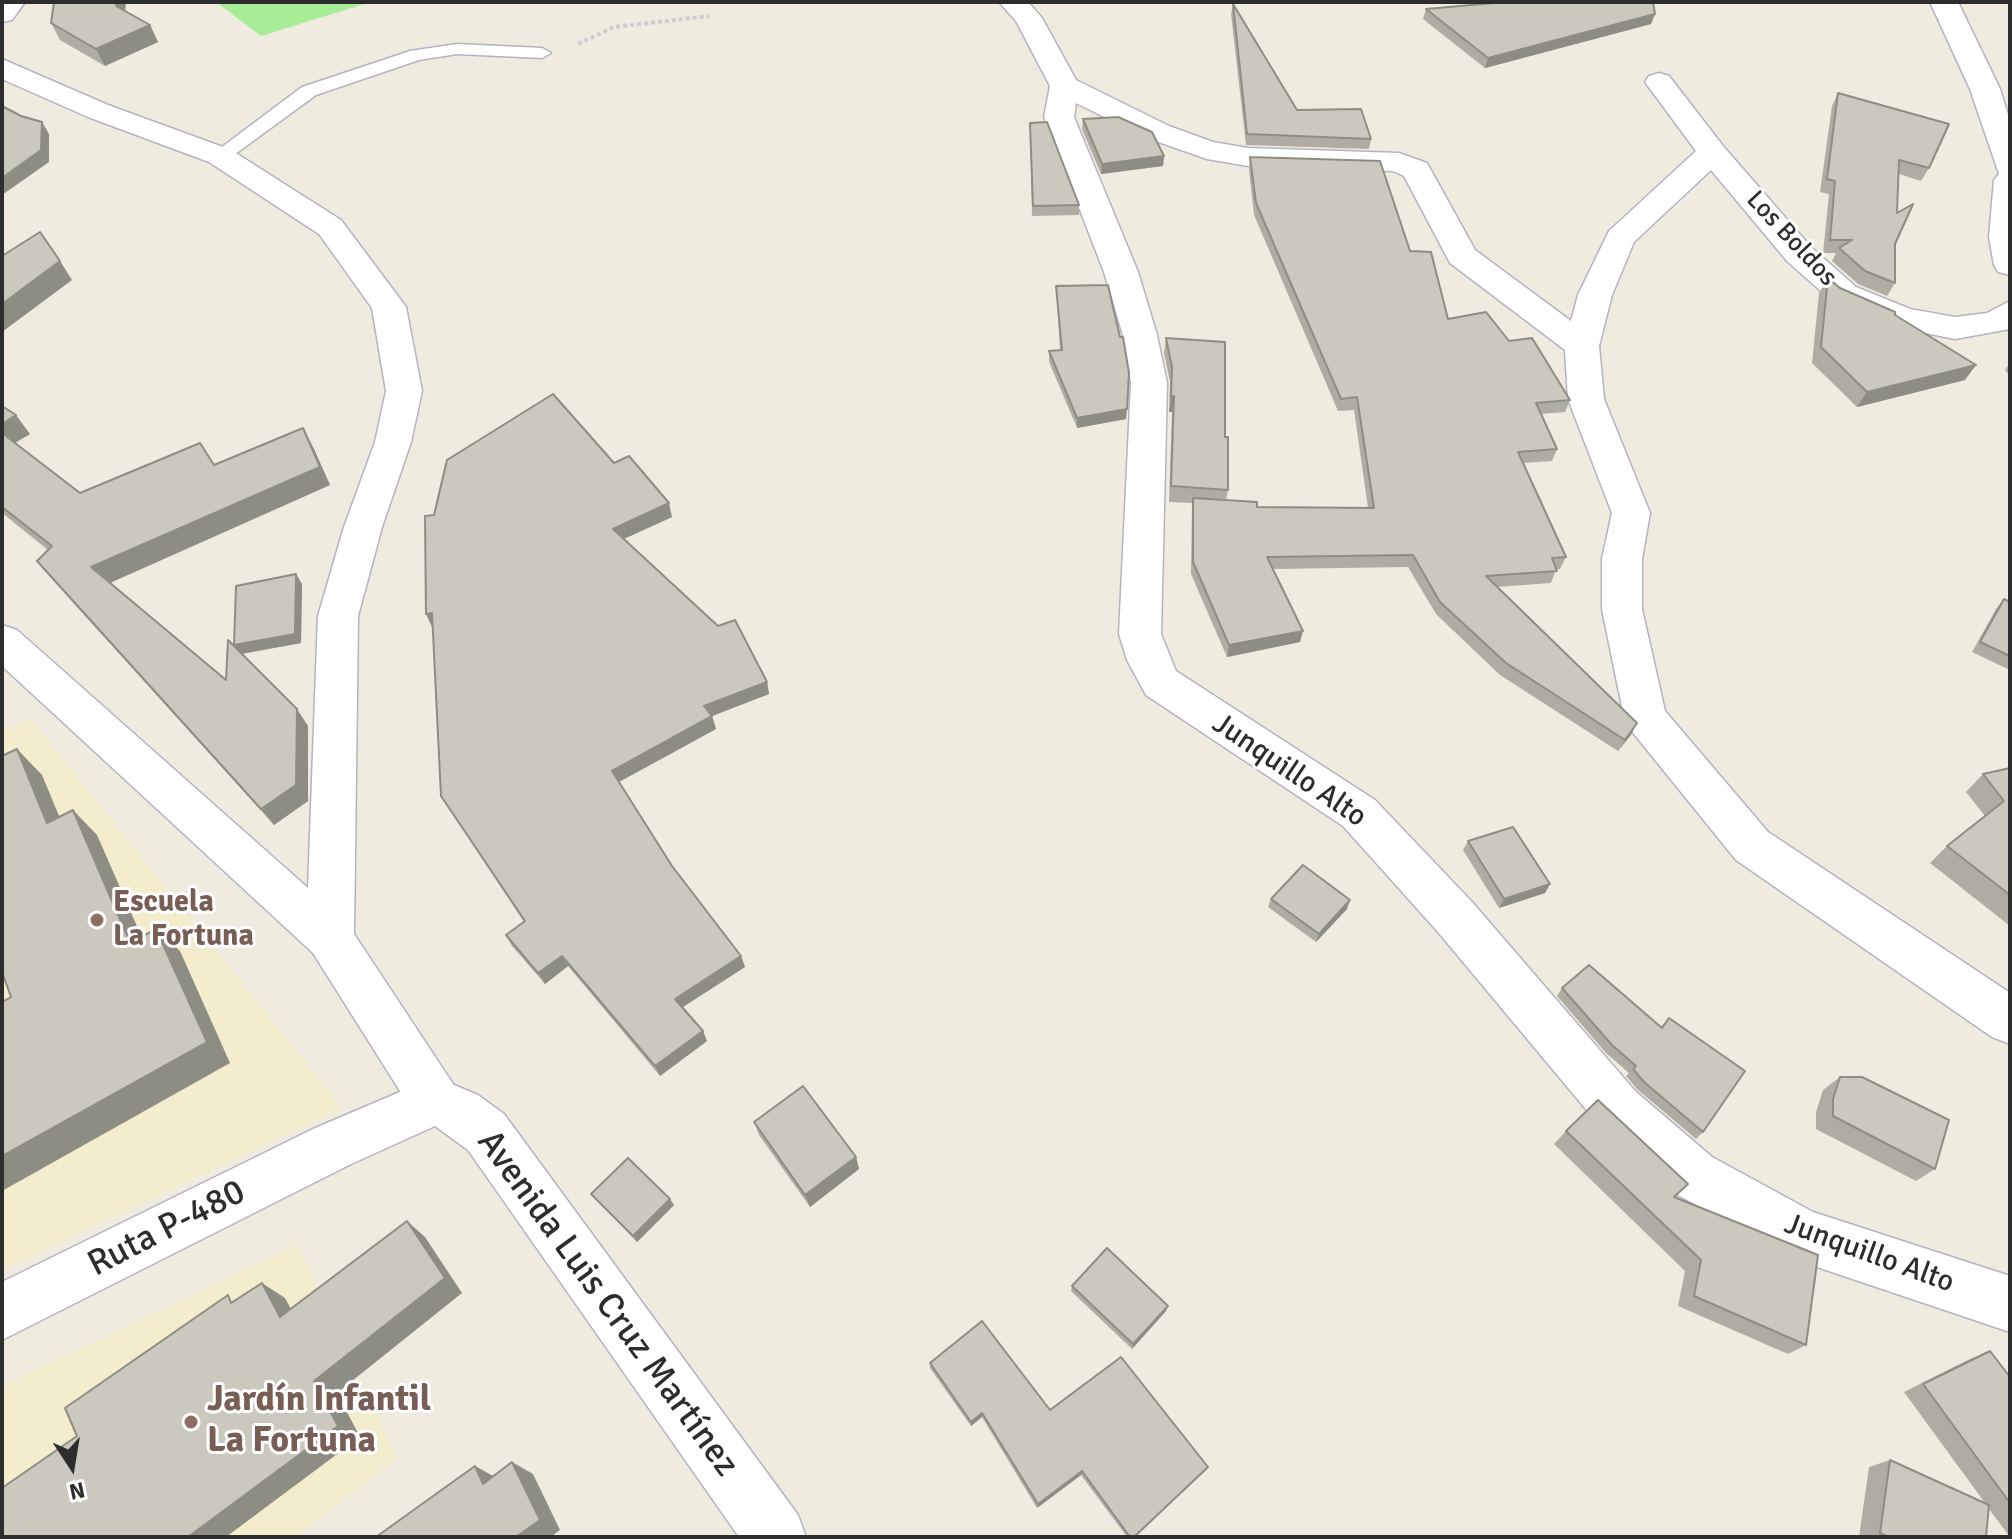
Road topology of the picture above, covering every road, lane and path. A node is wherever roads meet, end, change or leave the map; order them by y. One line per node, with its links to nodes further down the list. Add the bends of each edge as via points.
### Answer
1 (11, 2): 4 (street)
2 (1013, 2): 9 (street, via 1028,18)
3 (1944, 2): 12 (street, via 1985,89)
4 (2, 14)
5 (709, 16): 6 (path, via 614,27 566,49)
6 (542, 53): 11 (lane, via 457,49 416,55 309,91)
7 (2, 68): 11 (street)
8 (1659, 82): 10 (street, Los Boldos)
9 (1065, 86): 16 (street, via 1207,150 1409,166 1422,179 1462,256); 21 (street, Junquillo Alto, via 1059,117 1121,272 1149,383 1140,634 1161,683 1359,813 1617,1108 1693,1175 1802,1235)
10 (1712, 152): 15 (street, Los Boldos, via 1799,254 1844,294 1902,318 1955,328 1999,321); 16 (street, via 1620,238 1595,295)
11 (220, 156): 18 (street, via 330,227 389,307 404,391 338,616)
12 (2010, 168)
13 (2010, 180): 14 (street, via 2005,237)
14 (2010, 265)
15 (2010, 312)
16 (1582, 346): 19 (street, via 1586,399 1631,513 1622,559 1622,609 1645,717 1752,846)
17 (2, 641): 18 (street)
18 (330, 938): 20 (street)
19 (2010, 1021)
20 (435, 1101): 22 (street, Ruta P-480, via 331,1147); 23 (street, Avenida Luis Cruz Martínez, via 486,1132)
21 (2010, 1304)
22 (2, 1312)
23 (776, 1537)

